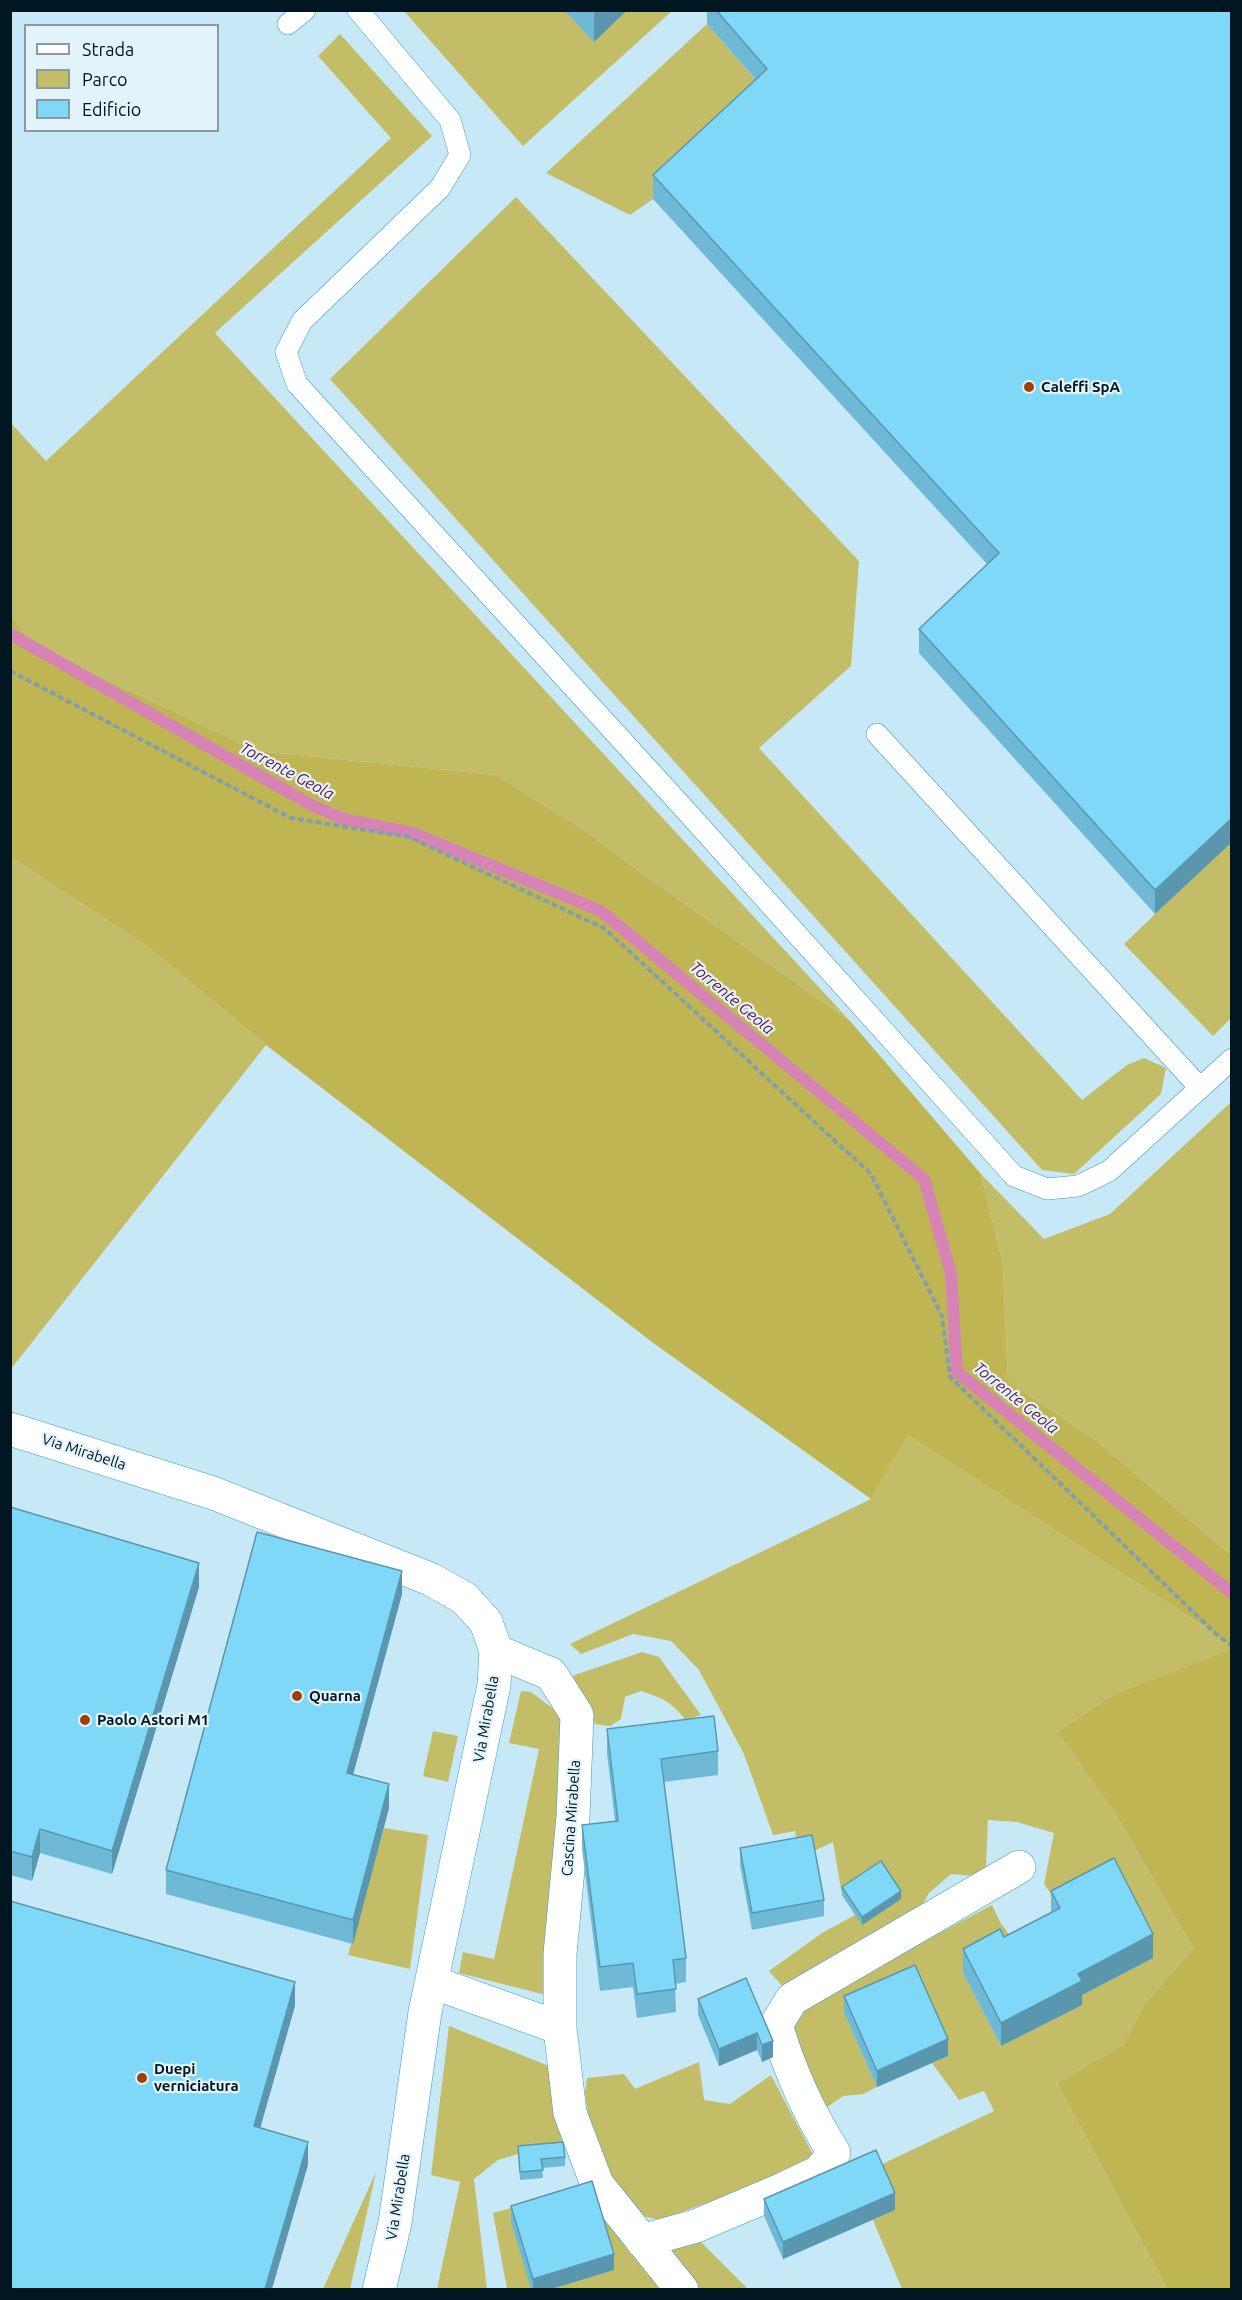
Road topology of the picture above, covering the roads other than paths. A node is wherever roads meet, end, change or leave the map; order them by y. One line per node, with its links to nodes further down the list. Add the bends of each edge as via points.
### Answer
1 (358, 10): 4 (lane, via 450,120 460,155 440,188 302,321 286,352 297,384 1014,1176 1047,1189 1078,1186 1109,1171)
2 (877, 734): 4 (lane)
3 (1232, 1059): 4 (lane)
4 (1200, 1088)
5 (10, 1429): 6 (street, Via Mirabella, via 213,1493 430,1579 464,1598 486,1622)
6 (496, 1651): 8 (street, Via Mirabella, via 494,1685); 9 (street, Cascina Mirabella, via 550,1674 577,1714 573,1817 560,1954)
7 (1019, 1867): 10 (street, via 792,1999 776,2025 810,2115 834,2153 819,2172 696,2226)
8 (432, 1982): 9 (street); 11 (street, Via Mirabella, via 395,2223)
9 (560, 2028): 10 (street, Cascina Mirabella, via 570,2113 597,2184)
10 (642, 2241): 12 (street, Cascina Mirabella)
11 (379, 2289)
12 (682, 2289)

